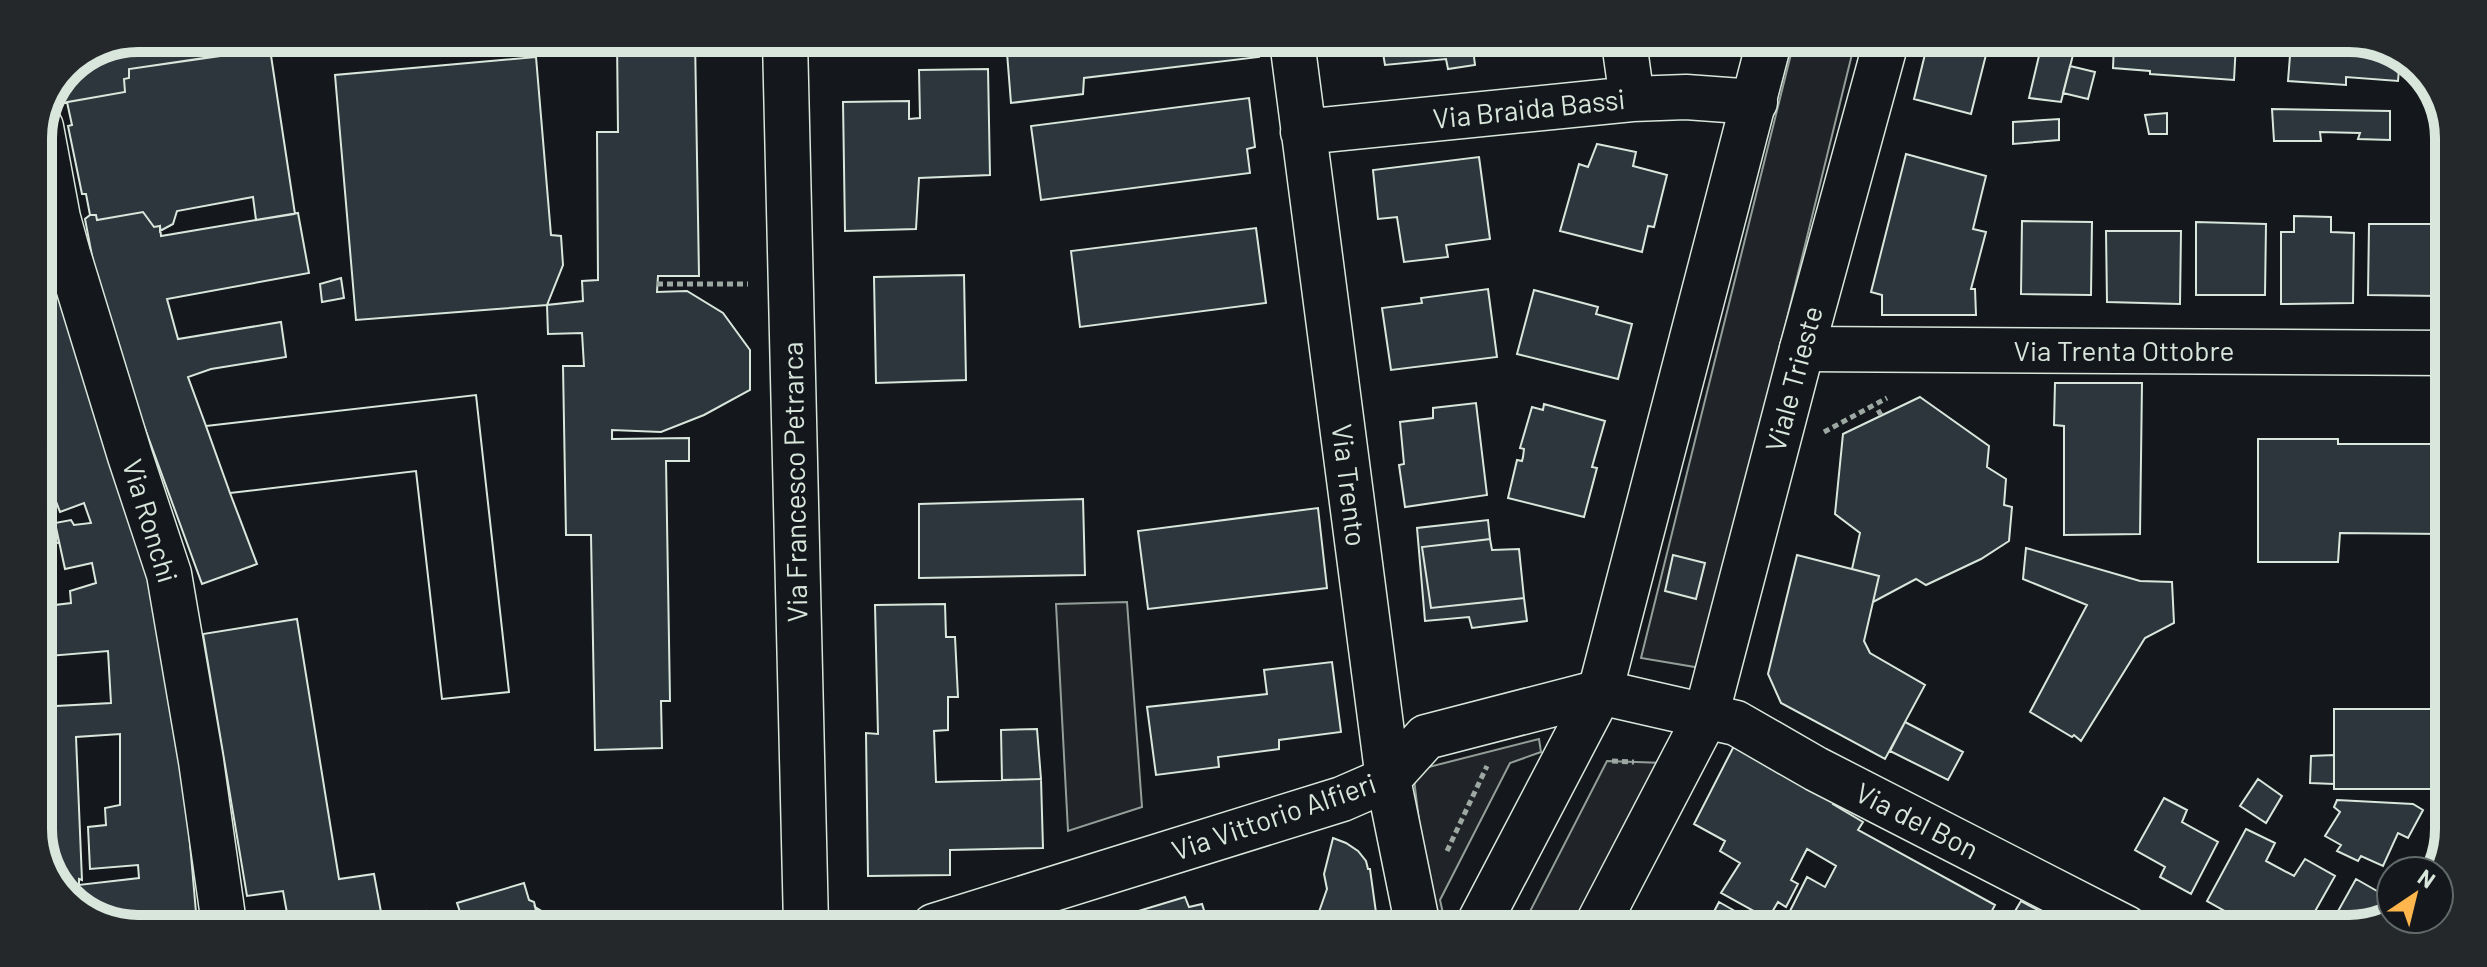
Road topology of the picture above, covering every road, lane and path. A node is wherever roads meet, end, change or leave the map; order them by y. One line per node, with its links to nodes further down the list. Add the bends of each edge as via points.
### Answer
1 (785, 52): 22 (street, Via Francesco Petrarca)
2 (1293, 52): 8 (street, Via Trento)
3 (1625, 52): 6 (street)
4 (1767, 52): 7 (street)
5 (1883, 52): 12 (street, Viale Trieste)
6 (1632, 99): 7 (street, Via Braida Bassi); 8 (street, Via Braida Bassi)
7 (1755, 102): 16 (street)
8 (1303, 132): 19 (street, Via Trento)
9 (52, 186): 21 (street, Via Ronchi, via 68,254 169,574)
10 (657, 284): 11 (path)
11 (757, 284)
12 (1802, 349): 13 (street, Via Trenta Ottobre); 17 (street, Viale Trieste)
13 (2435, 353)
14 (1865, 410): 14 (path, via 1887,398 1880,413); 15 (path)
15 (1823, 432)
16 (1600, 692): 17 (street); 19 (street, Via Vittorio Alfieri, via 1426,737); 25 (street)
17 (1706, 716): 26 (street, Viale Trieste); 27 (street, Via del Bon, via 1736,723)
18 (1489, 762): 20 (path)
19 (1388, 779): 23 (street, Via Vittorio Alfieri, via 1327,804); 24 (street, Via Trento)
20 (1440, 864)
21 (223, 915)
22 (806, 915)
23 (969, 915)
24 (1416, 915)
25 (1483, 915)
26 (1602, 915)
27 (2101, 915)

